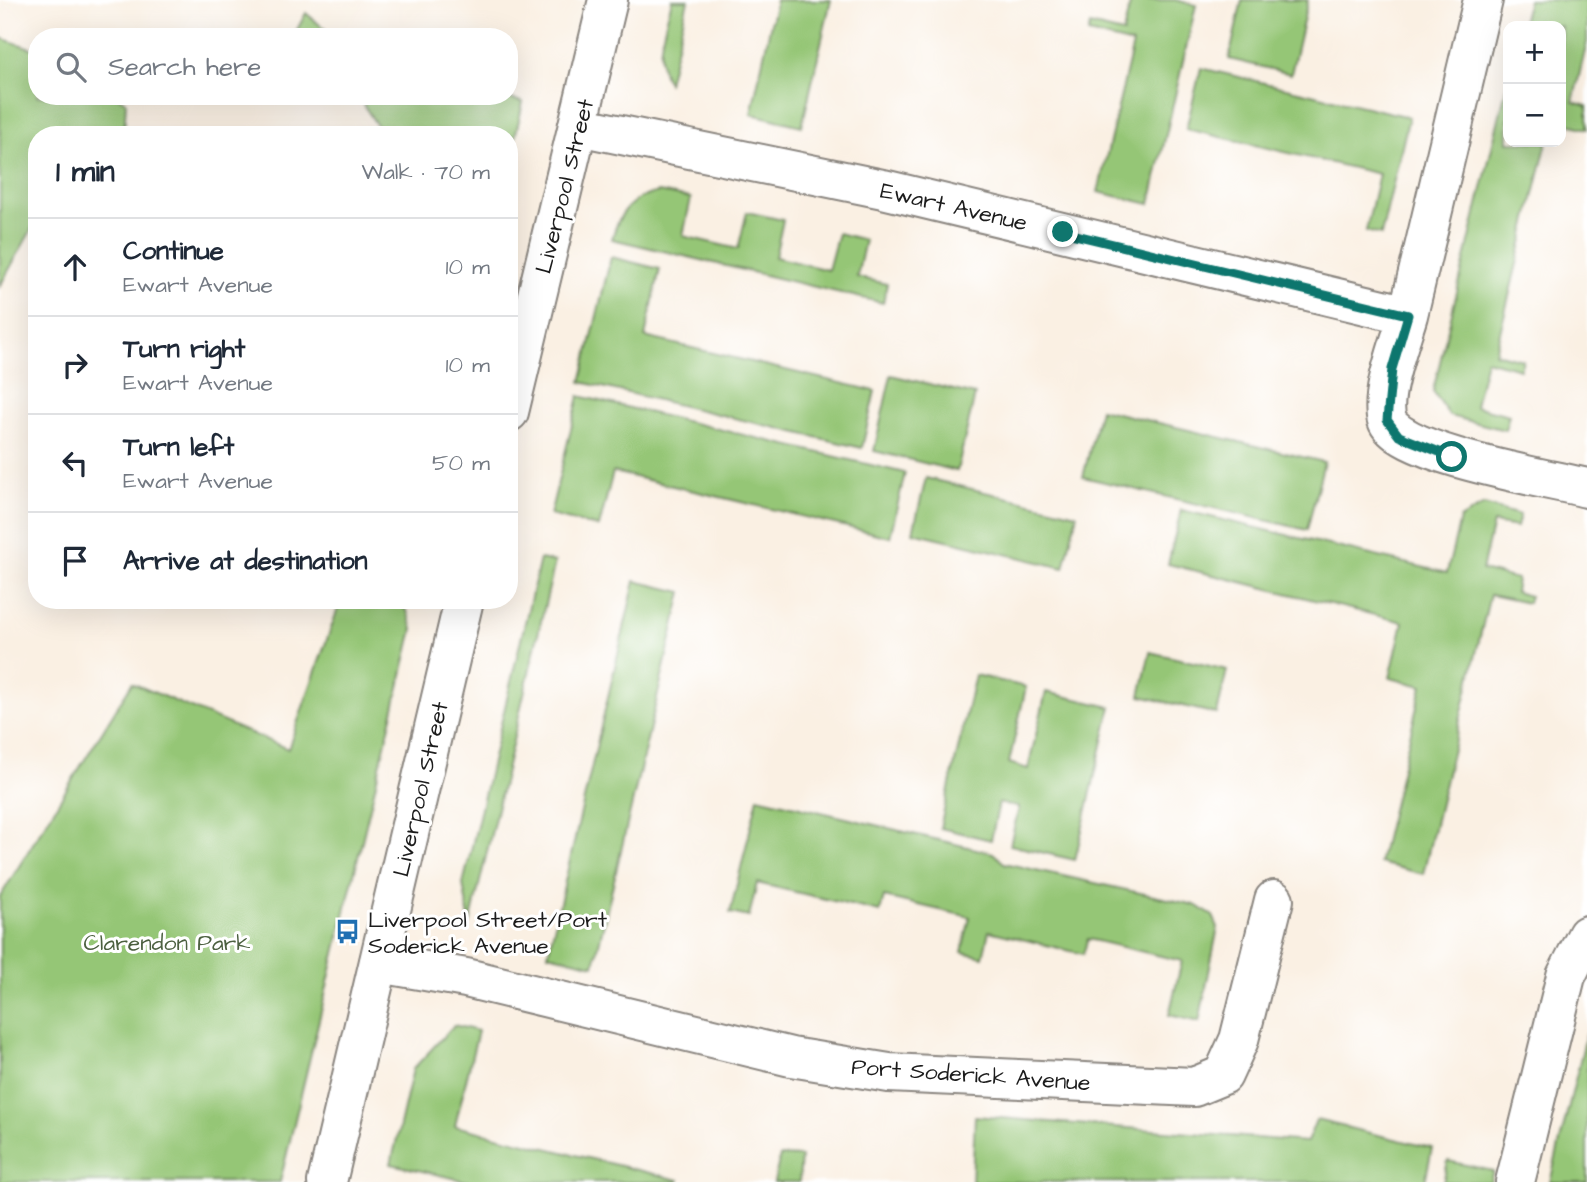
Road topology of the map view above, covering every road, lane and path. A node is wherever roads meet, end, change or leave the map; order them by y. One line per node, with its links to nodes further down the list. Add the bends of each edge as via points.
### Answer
1 (608, 0): 3 (street, Liverpool Street)
2 (1483, 0): 4 (street)
3 (579, 126): 4 (street, Ewart Avenue, via 883,189); 5 (street, Liverpool Street)
4 (1408, 315): 6 (street, via 1387,400 1387,420 1399,436 1452,457)
5 (518, 375)
6 (1587, 488)
7 (462, 609): 10 (street, Liverpool Street)
8 (1274, 900): 10 (street, Port Soderick Avenue, via 1239,1040 1223,1075 1194,1087 889,1073 791,1057 466,978)
9 (1587, 935): 12 (street, via 1566,976)
10 (379, 963): 11 (street, Liverpool Street)
11 (327, 1182)
12 (1515, 1182)

